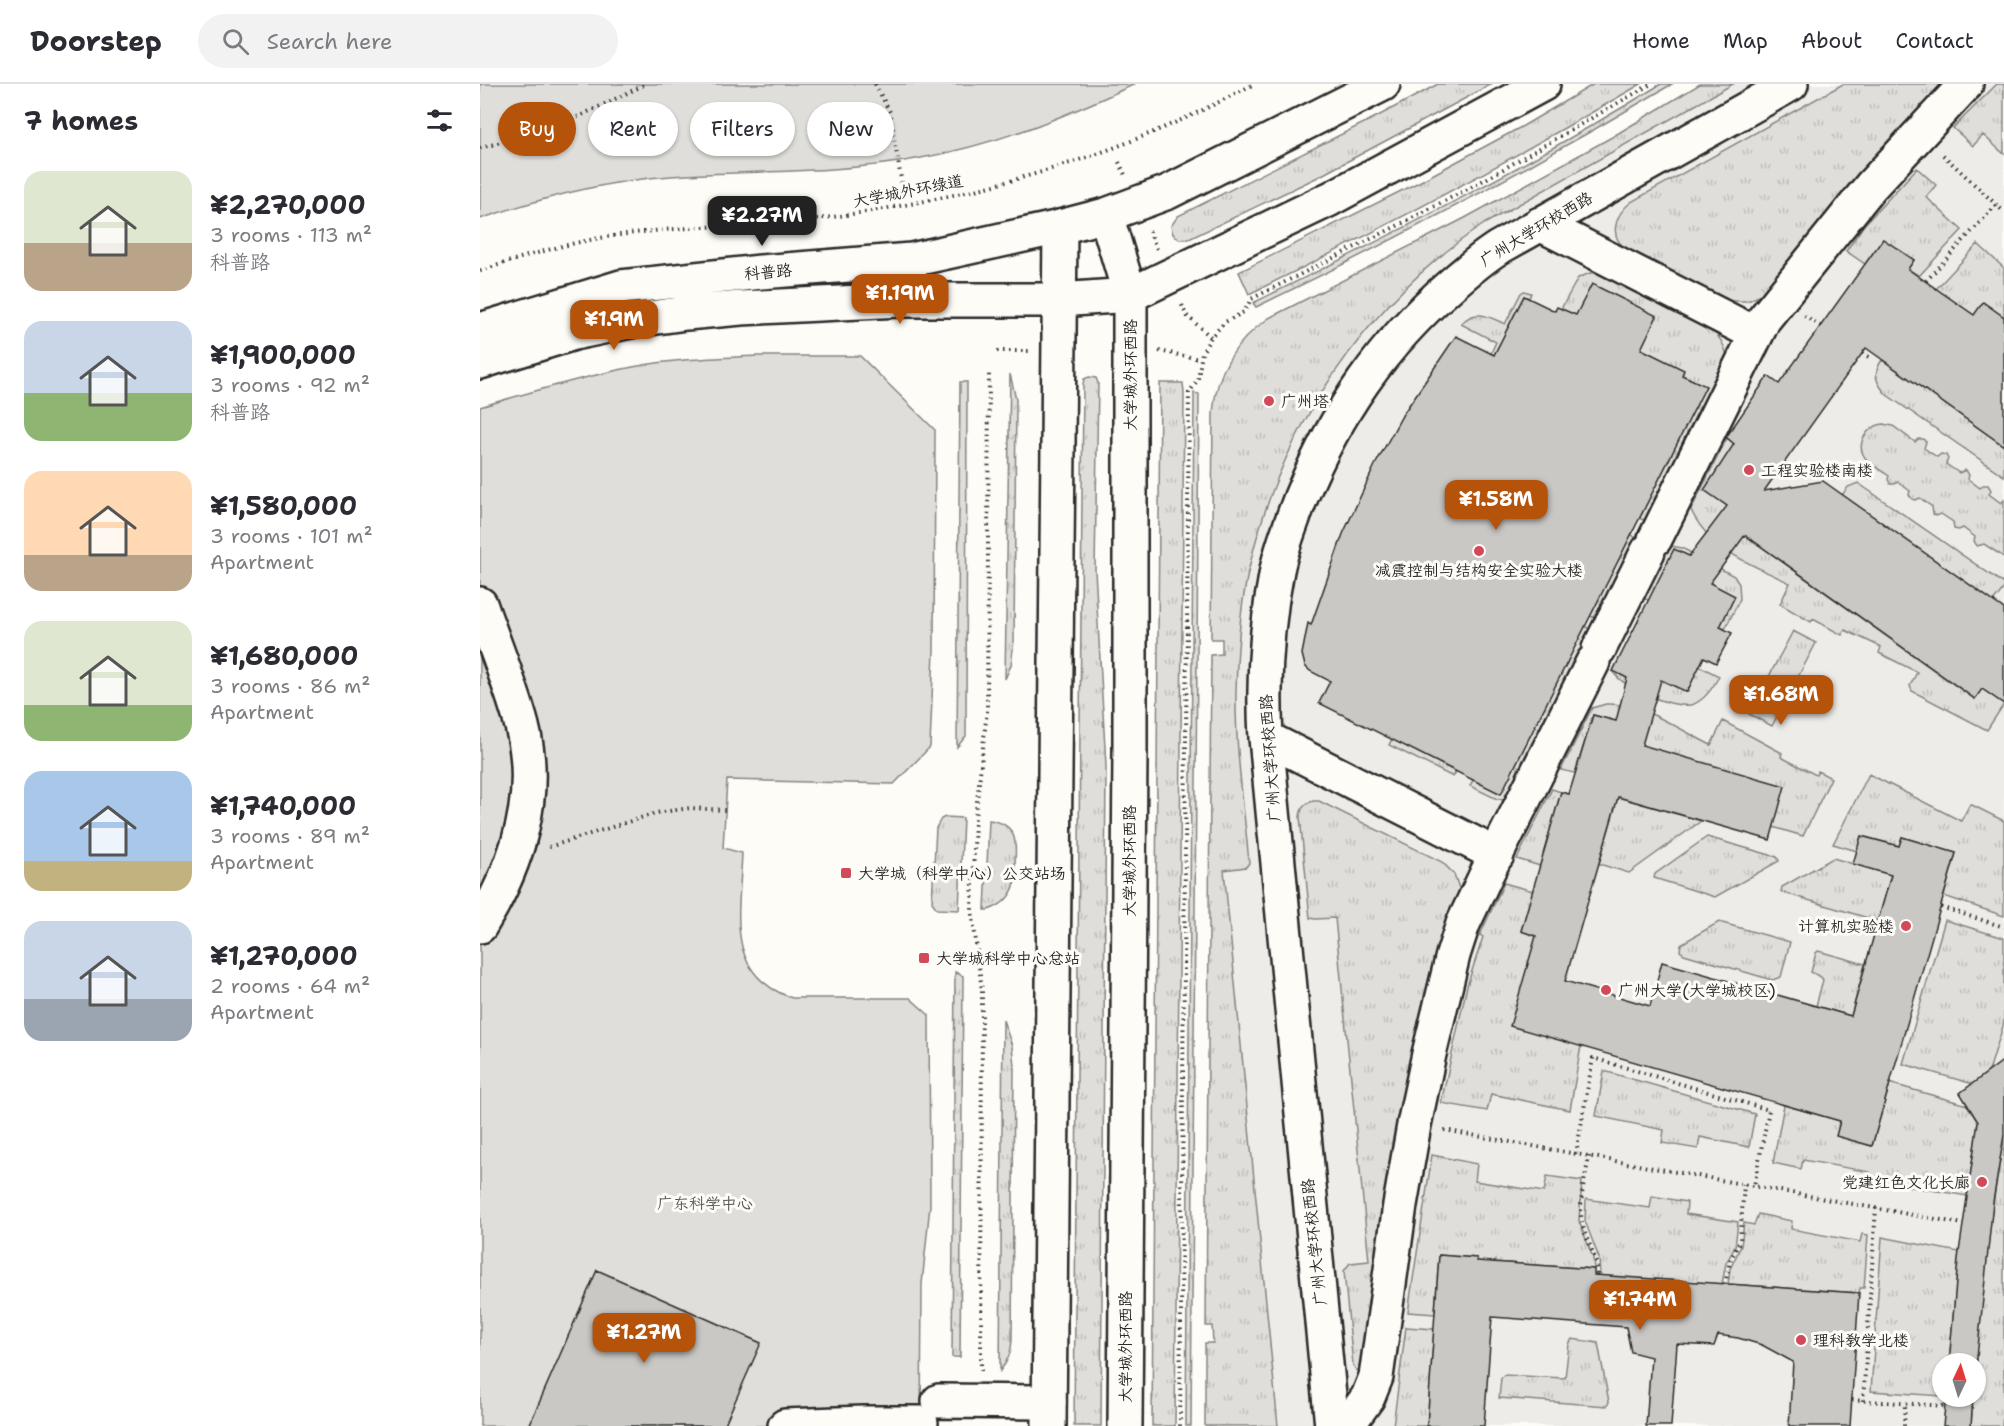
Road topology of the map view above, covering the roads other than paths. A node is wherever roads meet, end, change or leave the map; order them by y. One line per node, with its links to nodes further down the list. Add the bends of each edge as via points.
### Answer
1 (1383, 84): 5 (main road, via 1168,192)
2 (1543, 84): 8 (main road, 大学城外环西路, via 1330,199)
3 (1791, 84): 6 (main road, 广州大学环校西路)
4 (1966, 84): 11 (main road, via 1871,186)
5 (1106, 215): 7 (main road); 8 (main road, 大学城外环西路)
6 (1540, 224): 11 (main road); 14 (main road, 广州大学环校西路, via 1487,255 1413,320 1361,384 1322,448 1293,517 1277,569 1266,668)
7 (1060, 227): 9 (main road); 10 (main road, 科普路, via 910,260 621,287)
8 (1130, 295): 9 (main road, 大学城外环西路); 20 (main road, 大学城外环西路)
9 (1059, 300): 12 (main road, 科普路, via 900,300 686,313 574,333); 17 (main road)
10 (480, 330)
11 (1756, 334): 15 (main road)
12 (480, 362)
13 (480, 604): 16 (main road, via 522,727 528,794 513,862)
14 (1266, 738): 15 (main road); 21 (main road, 广州大学环校西路)
15 (1497, 855): 22 (main road, via 1463,924 1453,955 1414,1125 1376,1377 1368,1397)
16 (480, 926)
17 (1049, 1414): 18 (main road, via 930,1412)
18 (863, 1424): 19 (main road)
19 (785, 1426)
20 (1125, 1426)
21 (1332, 1426)
22 (1347, 1426)

